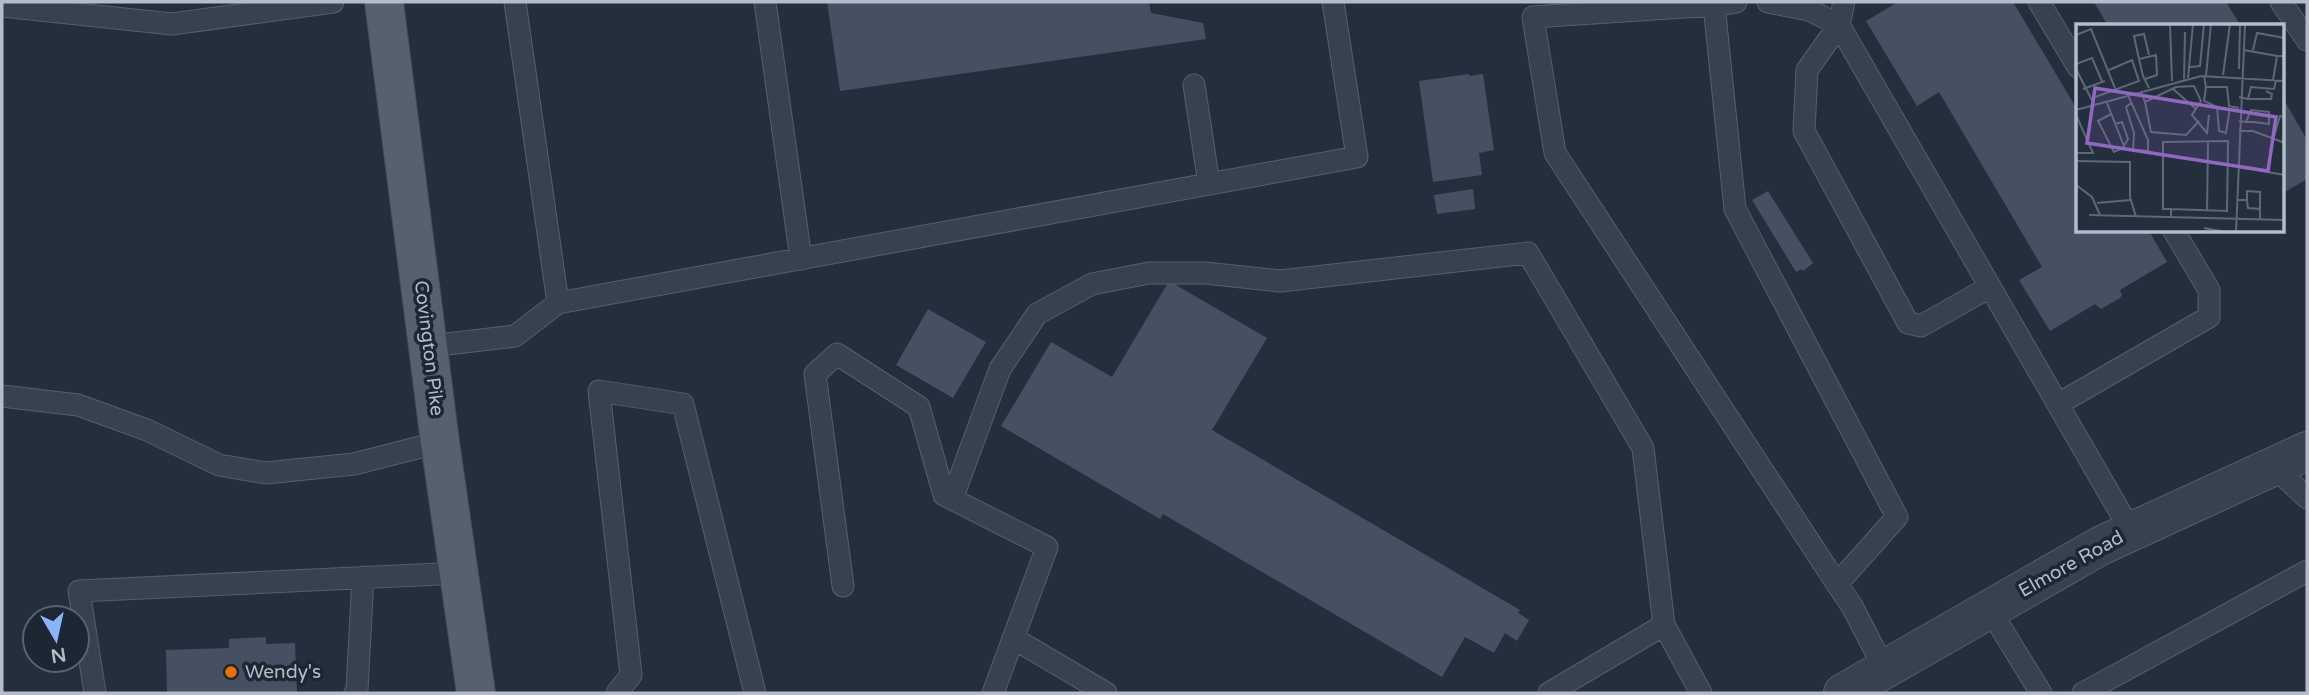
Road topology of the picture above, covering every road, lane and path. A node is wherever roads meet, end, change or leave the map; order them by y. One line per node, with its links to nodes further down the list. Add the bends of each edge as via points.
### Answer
1 (333, 2): 12 (lane, via 172,24)
2 (384, 2): 22 (main road, Covington Pike)
3 (515, 2): 21 (lane)
4 (765, 2): 19 (lane)
5 (1333, 2): 17 (lane, via 1357,157)
6 (1736, 2): 11 (lane)
7 (1768, 2): 13 (lane, via 1808,10)
8 (1844, 2): 13 (lane)
9 (2039, 2): 15 (lane)
10 (2281, 2): 14 (lane)
11 (1714, 5): 34 (lane, via 1735,209 1897,517); 34 (lane, via 1533,18 1555,153)
12 (2, 6)
13 (1839, 25): 20 (lane); 20 (lane, via 1807,70 1804,131 1908,323 1921,326)
14 (2307, 40)
15 (2076, 64)
16 (1194, 85): 17 (lane)
17 (1209, 184): 19 (lane)
18 (2175, 233): 24 (lane, via 2209,290 2209,317)
19 (801, 259): 21 (lane)
20 (1990, 286): 24 (lane)
21 (558, 303): 22 (lane, via 515,336)
22 (430, 346): 25 (main road, Covington Pike)
23 (2, 396): 25 (lane, via 78,405 147,430 219,465 266,473 354,464)
24 (2058, 404): 30 (lane)
25 (440, 442): 32 (main road, Covington Pike)
26 (2307, 451): 27 (street, Elmore Road)
27 (2273, 467): 28 (lane); 30 (street, Elmore Road)
28 (2307, 498)
29 (951, 499): 35 (lane, via 944,495 919,407 837,354 815,374); 37 (lane, via 1000,369 1037,314 1092,284 1149,273 1280,281 1528,253 1643,448); 38 (lane, via 1047,547)
30 (2131, 531): 36 (street, Elmore Road)
31 (2307, 571): 51 (lane)
32 (460, 573): 33 (lane); 42 (main road, Covington Pike)
33 (363, 577): 40 (lane, via 79,591); 41 (lane)
34 (1837, 584): 39 (lane)
35 (843, 586)
36 (1990, 610): 39 (street, Elmore Road); 50 (lane)
37 (1664, 625): 47 (lane); 48 (lane)
38 (1013, 638): 45 (lane); 46 (lane)
39 (1885, 670): 49 (street, Elmore Road)
40 (95, 693)
41 (355, 693)
42 (476, 693)
43 (617, 693): 44 (lane, via 631,675 599,391 683,404)
44 (755, 693)
45 (992, 693)
46 (1106, 693)
47 (1549, 693)
48 (1701, 693)
49 (1843, 693)
50 (2040, 693)
51 (2083, 693)

